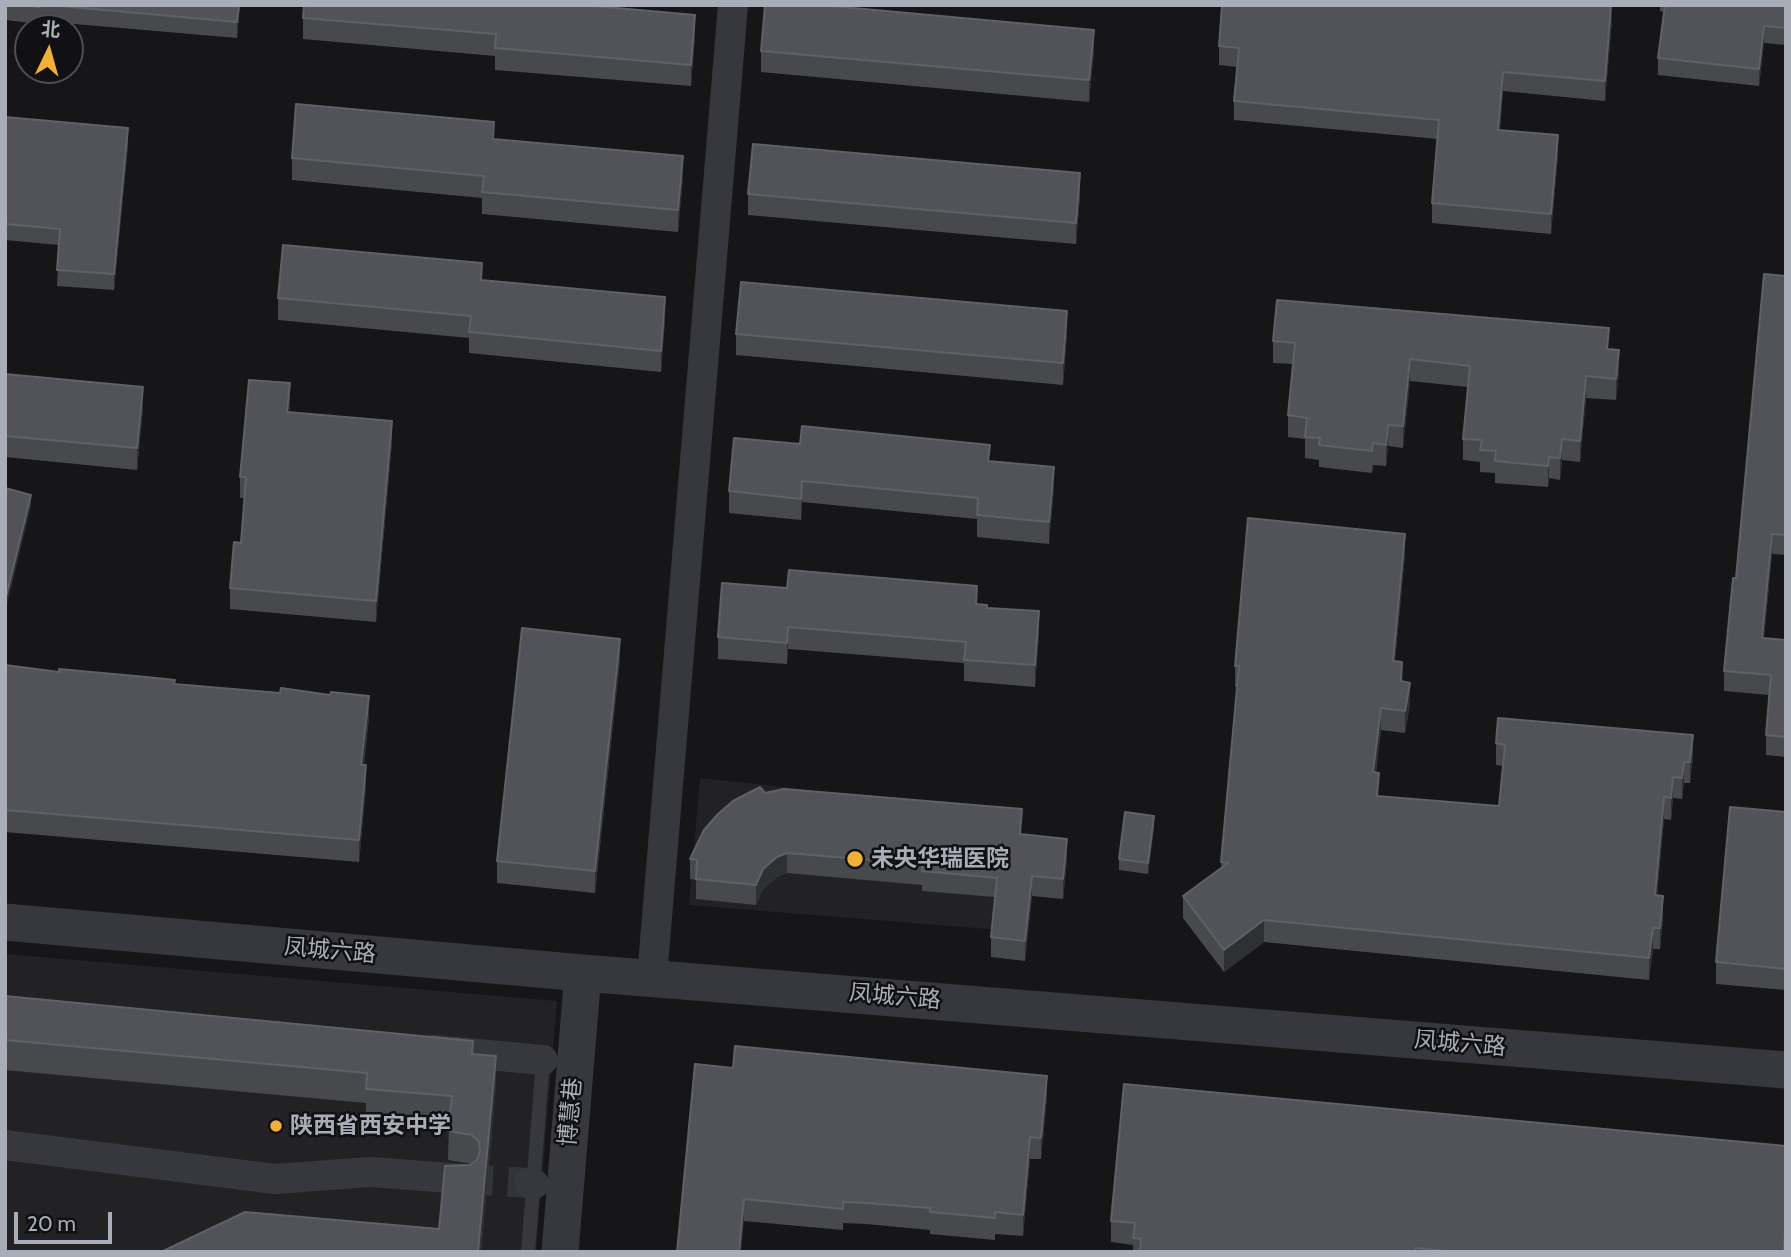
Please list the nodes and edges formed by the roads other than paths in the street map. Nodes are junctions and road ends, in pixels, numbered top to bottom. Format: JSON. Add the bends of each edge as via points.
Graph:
{"nodes":[{"id":1,"x":733,"y":5,"type":"edge"},
{"id":2,"x":5,"y":922,"type":"edge"},
{"id":3,"x":583,"y":973,"type":"junction"},
{"id":4,"x":652,"y":977,"type":"junction"},
{"id":5,"x":405,"y":1047,"type":"edge"},
{"id":6,"x":543,"y":1060,"type":"joint"},
{"id":7,"x":1786,"y":1070,"type":"edge"},
{"id":8,"x":5,"y":1145,"type":"edge"},
{"id":9,"x":463,"y":1179,"type":"tunnel mouth"},
{"id":10,"x":528,"y":1252,"type":"edge"},
{"id":11,"x":559,"y":1252,"type":"edge"}],
"edges":[{"from":1,"to":4,"type":"street"},
{"from":2,"to":3,"type":"street","name":"凤城六路"},
{"from":3,"to":4,"type":"street","name":"凤城六路"},
{"from":3,"to":11,"type":"street","name":"博慧巷"},
{"from":4,"to":7,"type":"street","name":"凤城六路"},
{"from":5,"to":6,"type":"street"},
{"from":6,"to":10,"type":"lane"},
{"from":8,"to":9,"type":"street","via":[[275,1180],[371,1172]]}]}
